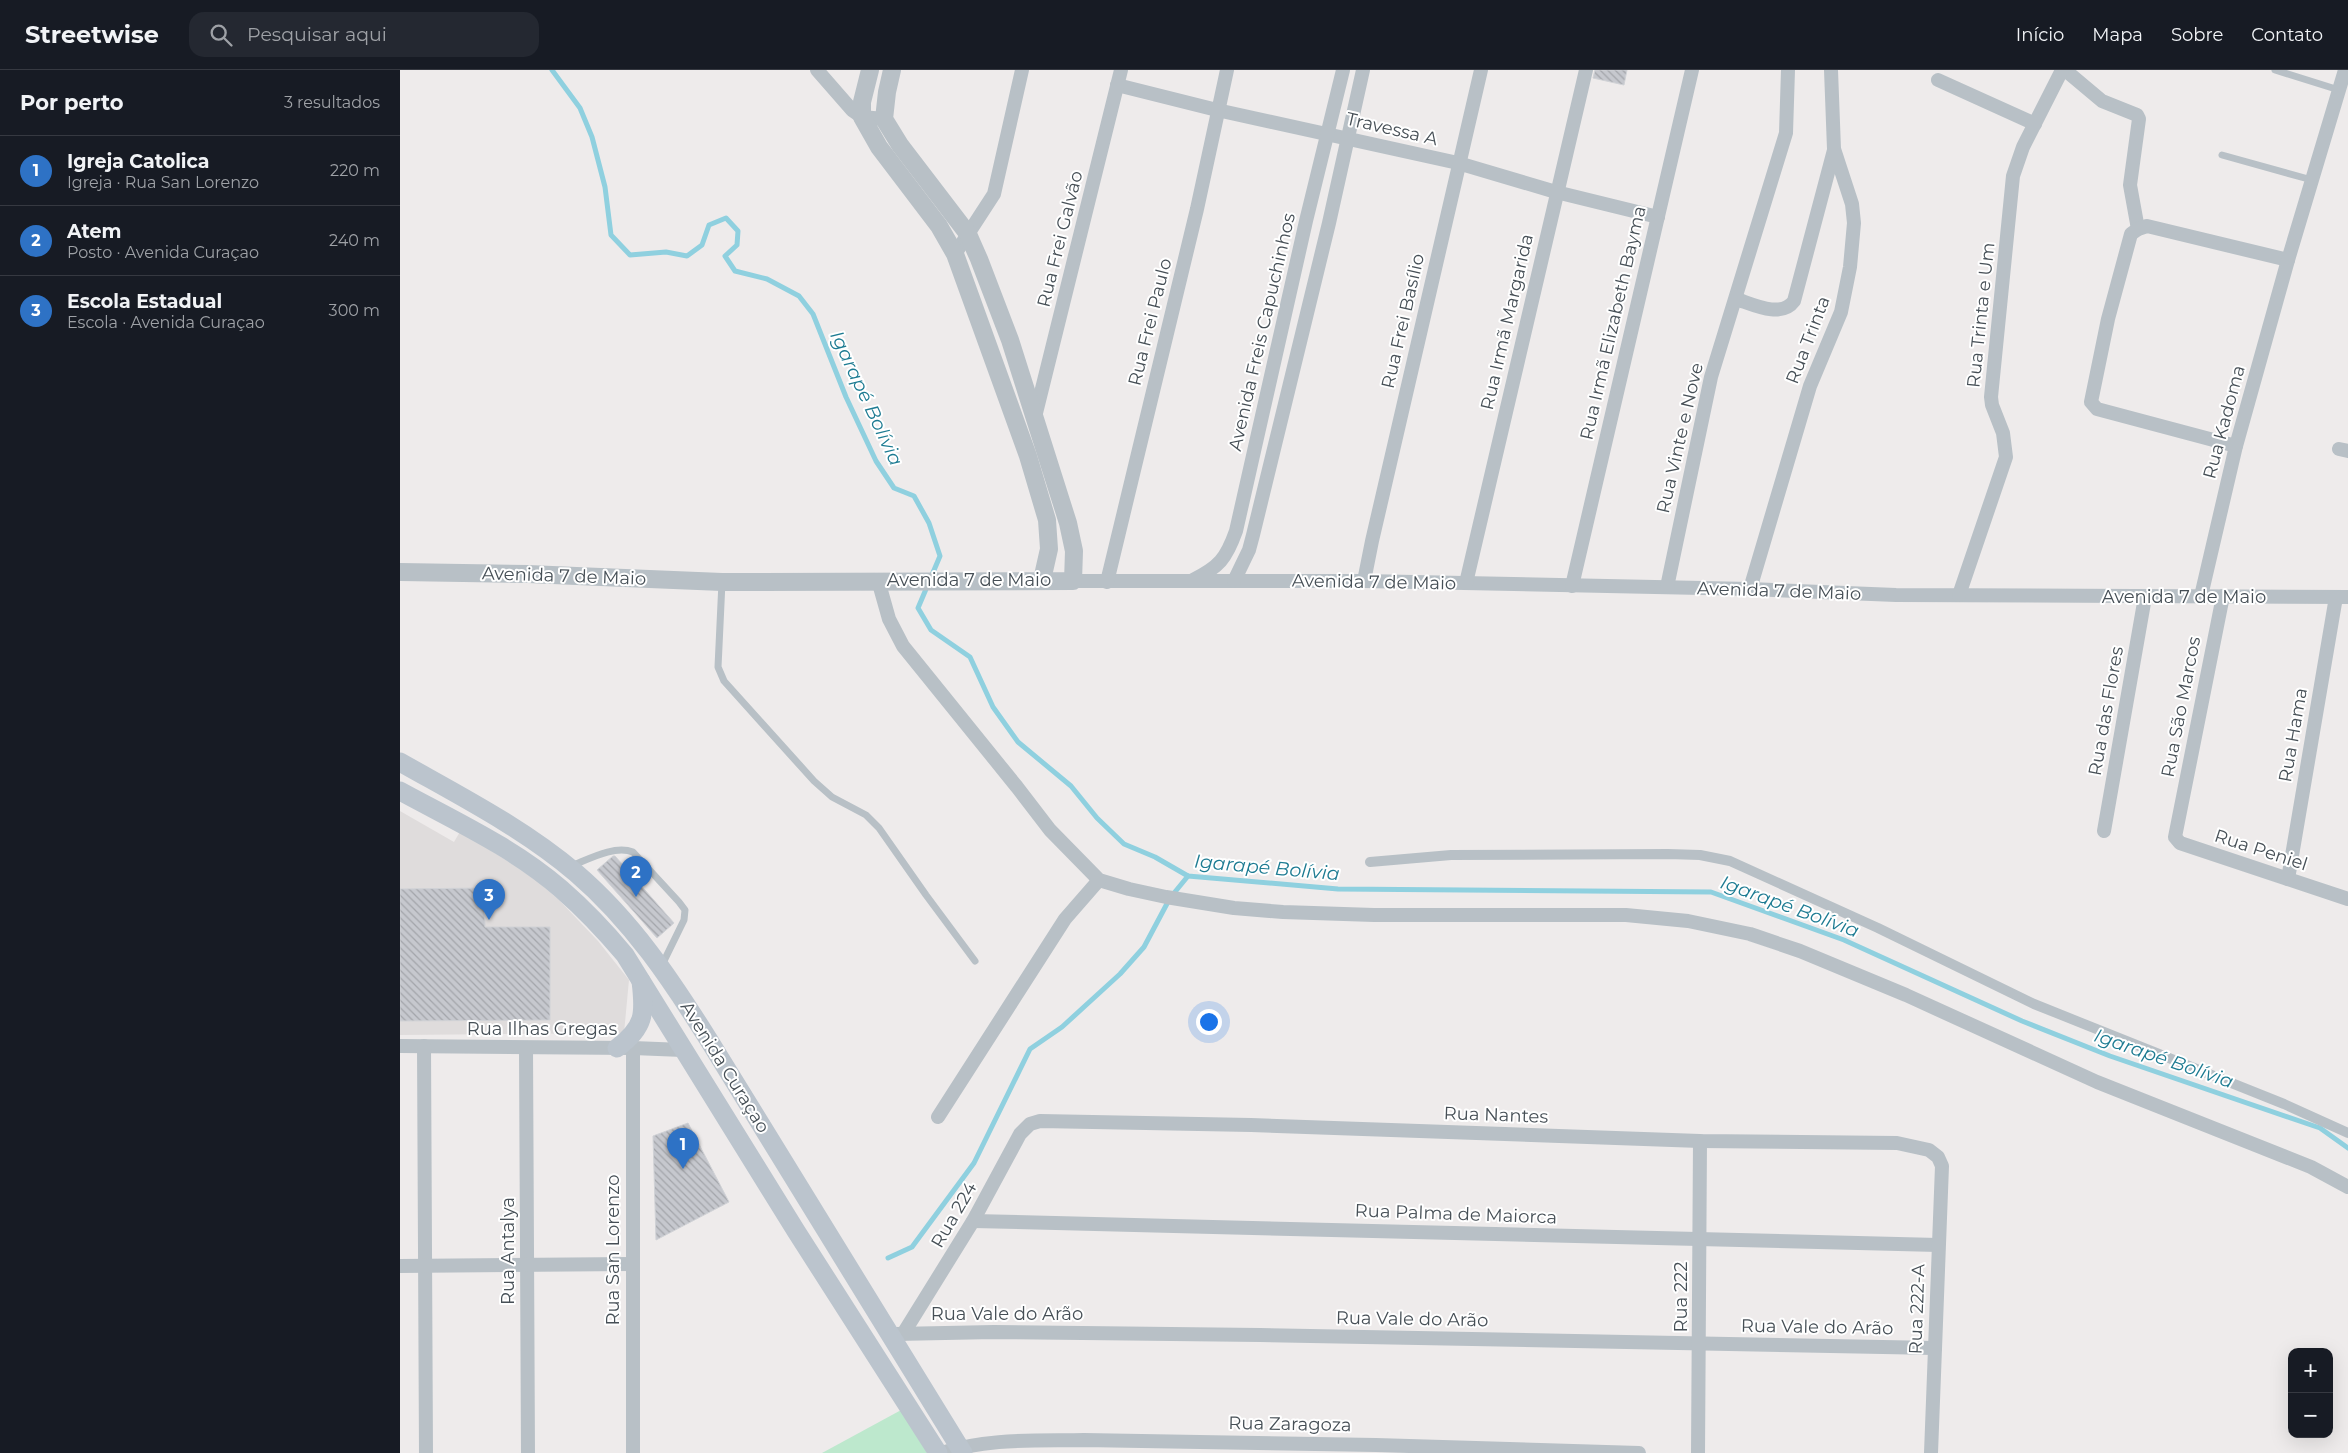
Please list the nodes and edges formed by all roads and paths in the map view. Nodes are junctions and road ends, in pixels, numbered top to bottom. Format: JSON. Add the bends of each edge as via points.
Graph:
{"nodes":[{"id":1,"x":817,"y":70,"type":"edge"},
{"id":2,"x":870,"y":70,"type":"edge"},
{"id":3,"x":892,"y":70,"type":"edge"},
{"id":4,"x":1022,"y":70,"type":"edge"},
{"id":5,"x":1120,"y":70,"type":"edge"},
{"id":6,"x":1227,"y":70,"type":"edge"},
{"id":7,"x":1343,"y":70,"type":"edge"},
{"id":8,"x":1363,"y":70,"type":"edge"},
{"id":9,"x":1481,"y":70,"type":"edge"},
{"id":10,"x":1586,"y":70,"type":"edge"},
{"id":11,"x":1692,"y":70,"type":"edge"},
{"id":12,"x":1788,"y":70,"type":"edge"},
{"id":13,"x":1831,"y":70,"type":"edge"},
{"id":14,"x":2064,"y":70,"type":"edge"},
{"id":15,"x":2275,"y":70,"type":"edge"},
{"id":16,"x":2345,"y":70,"type":"edge"},
{"id":17,"x":1938,"y":80,"type":"dead end"},
{"id":18,"x":1117,"y":85,"type":"junction"},
{"id":19,"x":2339,"y":90,"type":"junction"},
{"id":20,"x":1218,"y":110,"type":"junction"},
{"id":21,"x":862,"y":117,"type":"junction"},
{"id":22,"x":884,"y":119,"type":"junction"},
{"id":23,"x":2035,"y":124,"type":"junction"},
{"id":24,"x":1328,"y":134,"type":"junction"},
{"id":25,"x":1346,"y":139,"type":"junction"},
{"id":26,"x":1834,"y":149,"type":"junction"},
{"id":27,"x":2222,"y":155,"type":"dead end"},
{"id":28,"x":1458,"y":163,"type":"junction"},
{"id":29,"x":2312,"y":180,"type":"junction"},
{"id":30,"x":1556,"y":192,"type":"junction"},
{"id":31,"x":1658,"y":217,"type":"junction"},
{"id":32,"x":2138,"y":229,"type":"junction"},
{"id":33,"x":968,"y":234,"type":"junction"},
{"id":34,"x":955,"y":254,"type":"junction"},
{"id":35,"x":2288,"y":260,"type":"junction"},
{"id":36,"x":1736,"y":299,"type":"junction"},
{"id":37,"x":1035,"y":417,"type":"junction"},
{"id":38,"x":2236,"y":446,"type":"junction"},
{"id":39,"x":400,"y":572,"type":"edge"},
{"id":40,"x":878,"y":580,"type":"junction"},
{"id":41,"x":1042,"y":580,"type":"junction"},
{"id":42,"x":1073,"y":580,"type":"junction"},
{"id":43,"x":1364,"y":580,"type":"junction"},
{"id":44,"x":1234,"y":581,"type":"junction"},
{"id":45,"x":722,"y":582,"type":"junction"},
{"id":46,"x":1107,"y":582,"type":"junction"},
{"id":47,"x":1189,"y":582,"type":"junction"},
{"id":48,"x":1466,"y":583,"type":"junction"},
{"id":49,"x":1572,"y":586,"type":"junction"},
{"id":50,"x":1667,"y":587,"type":"junction"},
{"id":51,"x":1750,"y":589,"type":"junction"},
{"id":52,"x":1959,"y":595,"type":"junction"},
{"id":53,"x":2201,"y":596,"type":"junction"},
{"id":54,"x":2223,"y":596,"type":"junction"},
{"id":55,"x":2145,"y":597,"type":"junction"},
{"id":56,"x":2342,"y":597,"type":"edge"},
{"id":57,"x":400,"y":762,"type":"edge"},
{"id":58,"x":400,"y":791,"type":"edge"},
{"id":59,"x":2176,"y":826,"type":"joint"},
{"id":60,"x":2104,"y":831,"type":"dead end"},
{"id":61,"x":1370,"y":862,"type":"dead end"},
{"id":62,"x":568,"y":867,"type":"junction"},
{"id":63,"x":2288,"y":879,"type":"junction"},
{"id":64,"x":1098,"y":880,"type":"junction"},
{"id":65,"x":2348,"y":899,"type":"edge"},
{"id":66,"x":975,"y":961,"type":"dead end"},
{"id":67,"x":661,"y":966,"type":"junction"},
{"id":68,"x":640,"y":977,"type":"junction"},
{"id":69,"x":400,"y":1046,"type":"edge"},
{"id":70,"x":424,"y":1046,"type":"junction"},
{"id":71,"x":526,"y":1048,"type":"junction"},
{"id":72,"x":625,"y":1048,"type":"junction"},
{"id":73,"x":683,"y":1050,"type":"junction"},
{"id":74,"x":938,"y":1117,"type":"dead end"},
{"id":75,"x":1040,"y":1120,"type":"joint"},
{"id":76,"x":2348,"y":1133,"type":"edge"},
{"id":77,"x":1700,"y":1141,"type":"junction"},
{"id":78,"x":1942,"y":1166,"type":"joint"},
{"id":79,"x":2348,"y":1187,"type":"edge"},
{"id":80,"x":800,"y":1190,"type":"junction"},
{"id":81,"x":776,"y":1197,"type":"junction"},
{"id":82,"x":973,"y":1221,"type":"junction"},
{"id":83,"x":1700,"y":1239,"type":"junction"},
{"id":84,"x":1938,"y":1245,"type":"junction"},
{"id":85,"x":631,"y":1264,"type":"junction"},
{"id":86,"x":526,"y":1265,"type":"junction"},
{"id":87,"x":400,"y":1266,"type":"edge"},
{"id":88,"x":424,"y":1266,"type":"junction"},
{"id":89,"x":896,"y":1334,"type":"junction"},
{"id":90,"x":1699,"y":1342,"type":"junction"},
{"id":91,"x":1935,"y":1348,"type":"junction"},
{"id":92,"x":950,"y":1452,"type":"edge"},
{"id":93,"x":426,"y":1453,"type":"edge"},
{"id":94,"x":528,"y":1453,"type":"edge"},
{"id":95,"x":632,"y":1453,"type":"edge"},
{"id":96,"x":1639,"y":1453,"type":"edge"},
{"id":97,"x":1698,"y":1453,"type":"edge"},
{"id":98,"x":1930,"y":1453,"type":"edge"}],
"edges":[{"from":1,"to":21,"type":"street"},
{"from":2,"to":21,"type":"street","via":[[862,102]]},
{"from":3,"to":22,"type":"street"},
{"from":4,"to":33,"type":"street","via":[[994,194]]},
{"from":5,"to":18,"type":"street","name":"Rua Frei Galvão"},
{"from":6,"to":20,"type":"street","name":"Rua Frei Paulo"},
{"from":7,"to":24,"type":"street","name":"Avenida Freis Capuchinhos"},
{"from":8,"to":25,"type":"street"},
{"from":9,"to":28,"type":"street","name":"Rua Frei Basílio"},
{"from":10,"to":30,"type":"street","name":"Rua Irmã Margarida"},
{"from":11,"to":31,"type":"street","name":"Rua Irmã Elizabeth Bayma"},
{"from":12,"to":36,"type":"street","name":"Rua Vinte e Nove","via":[[1786,132]]},
{"from":13,"to":26,"type":"street","name":"Rua Trinta"},
{"from":14,"to":23,"type":"street","name":"Rua Trinta e Um"},
{"from":14,"to":32,"type":"street","via":[[2102,101],[2139,119],[2130,185]]},
{"from":15,"to":19,"type":"lane"},
{"from":16,"to":19,"type":"street","name":"Rua Kadoma"},
{"from":17,"to":23,"type":"street"},
{"from":18,"to":20,"type":"street","name":"Travessa A"},
{"from":18,"to":37,"type":"street","name":"Rua Frei Galvão"},
{"from":19,"to":29,"type":"street","name":"Rua Kadoma"},
{"from":20,"to":24,"type":"street","name":"Travessa A"},
{"from":20,"to":46,"type":"street","name":"Rua Frei Paulo"},
{"from":21,"to":22,"type":"street"},
{"from":21,"to":34,"type":"street","via":[[879,147]]},
{"from":22,"to":33,"type":"street"},
{"from":23,"to":52,"type":"street","name":"Rua Trinta e Um","via":[[2023,147],[2014,176],[1992,397],[2003,433],[2006,457]]},
{"from":24,"to":25,"type":"street","name":"Travessa A"},
{"from":24,"to":47,"type":"street","name":"Avenida Freis Capuchinhos","via":[[1236,531],[1222,562]]},
{"from":25,"to":28,"type":"street","name":"Travessa A"},
{"from":25,"to":44,"type":"street","via":[[1329,223],[1253,535]]},
{"from":26,"to":36,"type":"street","via":[[1794,301],[1784,310]]},
{"from":26,"to":51,"type":"street","name":"Rua Trinta","via":[[1852,204],[1854,224],[1845,294],[1841,312],[1802,409]]},
{"from":27,"to":29,"type":"lane"},
{"from":28,"to":30,"type":"street","name":"Travessa A"},
{"from":28,"to":43,"type":"street","name":"Rua Frei Basílio"},
{"from":29,"to":35,"type":"street","name":"Rua Kadoma"},
{"from":30,"to":31,"type":"street","name":"Travessa A"},
{"from":30,"to":48,"type":"street","name":"Rua Irmã Margarida"},
{"from":31,"to":49,"type":"street","name":"Rua Irmã Elizabeth Bayma"},
{"from":32,"to":35,"type":"street","via":[[2147,226]]},
{"from":32,"to":38,"type":"street","via":[[2131,234],[2108,319],[2091,402],[2097,409]]},
{"from":33,"to":34,"type":"street"},
{"from":33,"to":37,"type":"street","via":[[1010,340]]},
{"from":34,"to":41,"type":"street","via":[[1028,456],[1047,520],[1049,549]]},
{"from":35,"to":38,"type":"street","name":"Rua Kadoma"},
{"from":36,"to":50,"type":"street","name":"Rua Vinte e Nove","via":[[1711,377]]},
{"from":37,"to":42,"type":"street","via":[[1068,523],[1074,551]]},
{"from":38,"to":53,"type":"street","name":"Rua Kadoma"},
{"from":39,"to":45,"type":"street","name":"Avenida 7 de Maio"},
{"from":40,"to":41,"type":"street","name":"Avenida 7 de Maio"},
{"from":40,"to":45,"type":"street","name":"Avenida 7 de Maio"},
{"from":40,"to":64,"type":"street","via":[[889,619],[903,646],[1050,830]]},
{"from":41,"to":42,"type":"street","name":"Avenida 7 de Maio"},
{"from":42,"to":46,"type":"street","name":"Avenida 7 de Maio"},
{"from":43,"to":44,"type":"street","name":"Avenida 7 de Maio"},
{"from":43,"to":48,"type":"street","name":"Avenida 7 de Maio"},
{"from":44,"to":47,"type":"street","name":"Avenida 7 de Maio"},
{"from":45,"to":66,"type":"lane","via":[[718,667],[724,681],[814,781],[832,797],[866,815],[880,828]]},
{"from":46,"to":47,"type":"street","name":"Avenida 7 de Maio"},
{"from":48,"to":49,"type":"street","name":"Avenida 7 de Maio"},
{"from":49,"to":50,"type":"street","name":"Avenida 7 de Maio"},
{"from":50,"to":51,"type":"street","name":"Avenida 7 de Maio"},
{"from":51,"to":52,"type":"street","name":"Avenida 7 de Maio"},
{"from":52,"to":55,"type":"street","name":"Avenida 7 de Maio"},
{"from":53,"to":54,"type":"street","name":"Avenida 7 de Maio"},
{"from":53,"to":55,"type":"street","name":"Avenida 7 de Maio"},
{"from":54,"to":56,"type":"street","name":"Avenida 7 de Maio"},
{"from":54,"to":59,"type":"street","name":"Rua São Marcos"},
{"from":55,"to":60,"type":"street","name":"Rua das Flores"},
{"from":56,"to":63,"type":"street","name":"Rua Hama"},
{"from":57,"to":62,"type":"main road","name":"Avenida Curaçao","via":[[483,809]]},
{"from":58,"to":68,"type":"main road","name":"Avenida Curaçao","via":[[502,847],[560,888],[595,920]]},
{"from":59,"to":63,"type":"street","name":"Rua Peniel","via":[[2175,837],[2180,843]]},
{"from":61,"to":76,"type":"street","via":[[1451,855],[1668,854],[1700,855],[1730,861],[2034,1004],[2284,1104]]},
{"from":62,"to":67,"type":"main road","name":"Avenida Curaçao","via":[[610,906]]},
{"from":62,"to":67,"type":"lane","via":[[618,850],[633,852],[685,910],[684,920]]},
{"from":63,"to":65,"type":"street","name":"Rua Peniel"},
{"from":64,"to":74,"type":"street","via":[[1065,919]]},
{"from":64,"to":79,"type":"street","via":[[1166,897],[1282,912],[1626,915],[1688,921],[1750,934],[1906,995],[2097,1082],[2311,1167]]},
{"from":67,"to":80,"type":"main road","name":"Avenida Curaçao"},
{"from":68,"to":72,"type":"main road","via":[[643,996],[640,1022]]},
{"from":68,"to":73,"type":"main road","name":"Avenida Curaçao"},
{"from":69,"to":70,"type":"street","name":"Rua Ilhas Gregas"},
{"from":70,"to":71,"type":"street","name":"Rua Ilhas Gregas"},
{"from":70,"to":88,"type":"street"},
{"from":71,"to":72,"type":"street","name":"Rua Ilhas Gregas"},
{"from":71,"to":86,"type":"street","name":"Rua Antalya"},
{"from":72,"to":73,"type":"street","name":"Rua Ilhas Gregas"},
{"from":72,"to":85,"type":"street","name":"Rua San Lorenzo"},
{"from":73,"to":81,"type":"main road","name":"Avenida Curaçao"},
{"from":75,"to":77,"type":"street","name":"Rua Nantes"},
{"from":75,"to":82,"type":"street","name":"Rua 224","via":[[1020,1134]]},
{"from":77,"to":78,"type":"street","name":"Rua Nantes","via":[[1897,1143],[1929,1150],[1938,1156]]},
{"from":77,"to":83,"type":"street","name":"Rua 222"},
{"from":78,"to":84,"type":"street","name":"Rua 222-A"},
{"from":80,"to":81,"type":"main road"},
{"from":80,"to":89,"type":"main road","name":"Avenida Curaçao"},
{"from":81,"to":92,"type":"main road","name":"Avenida Curaçao"},
{"from":82,"to":83,"type":"street","name":"Rua Palma de Maiorca"},
{"from":82,"to":89,"type":"street","name":"Rua 224"},
{"from":83,"to":84,"type":"street","name":"Rua Palma de Maiorca"},
{"from":83,"to":90,"type":"street","name":"Rua 222"},
{"from":84,"to":91,"type":"street","name":"Rua 222-A"},
{"from":85,"to":86,"type":"street"},
{"from":85,"to":95,"type":"street","name":"Rua San Lorenzo"},
{"from":86,"to":88,"type":"street"},
{"from":86,"to":94,"type":"street","name":"Rua Antalya"},
{"from":87,"to":88,"type":"street"},
{"from":88,"to":93,"type":"street"},
{"from":89,"to":90,"type":"street","name":"Rua Vale do Arão","via":[[994,1332]]},
{"from":89,"to":92,"type":"main road","name":"Avenida Curaçao"},
{"from":90,"to":91,"type":"street","name":"Rua Vale do Arão"},
{"from":90,"to":97,"type":"street","name":"Rua 222"},
{"from":91,"to":98,"type":"street","name":"Rua 222-A"},
{"from":92,"to":96,"type":"street","name":"Rua Zaragoza","via":[[1040,1440],[1092,1440]]}]}
